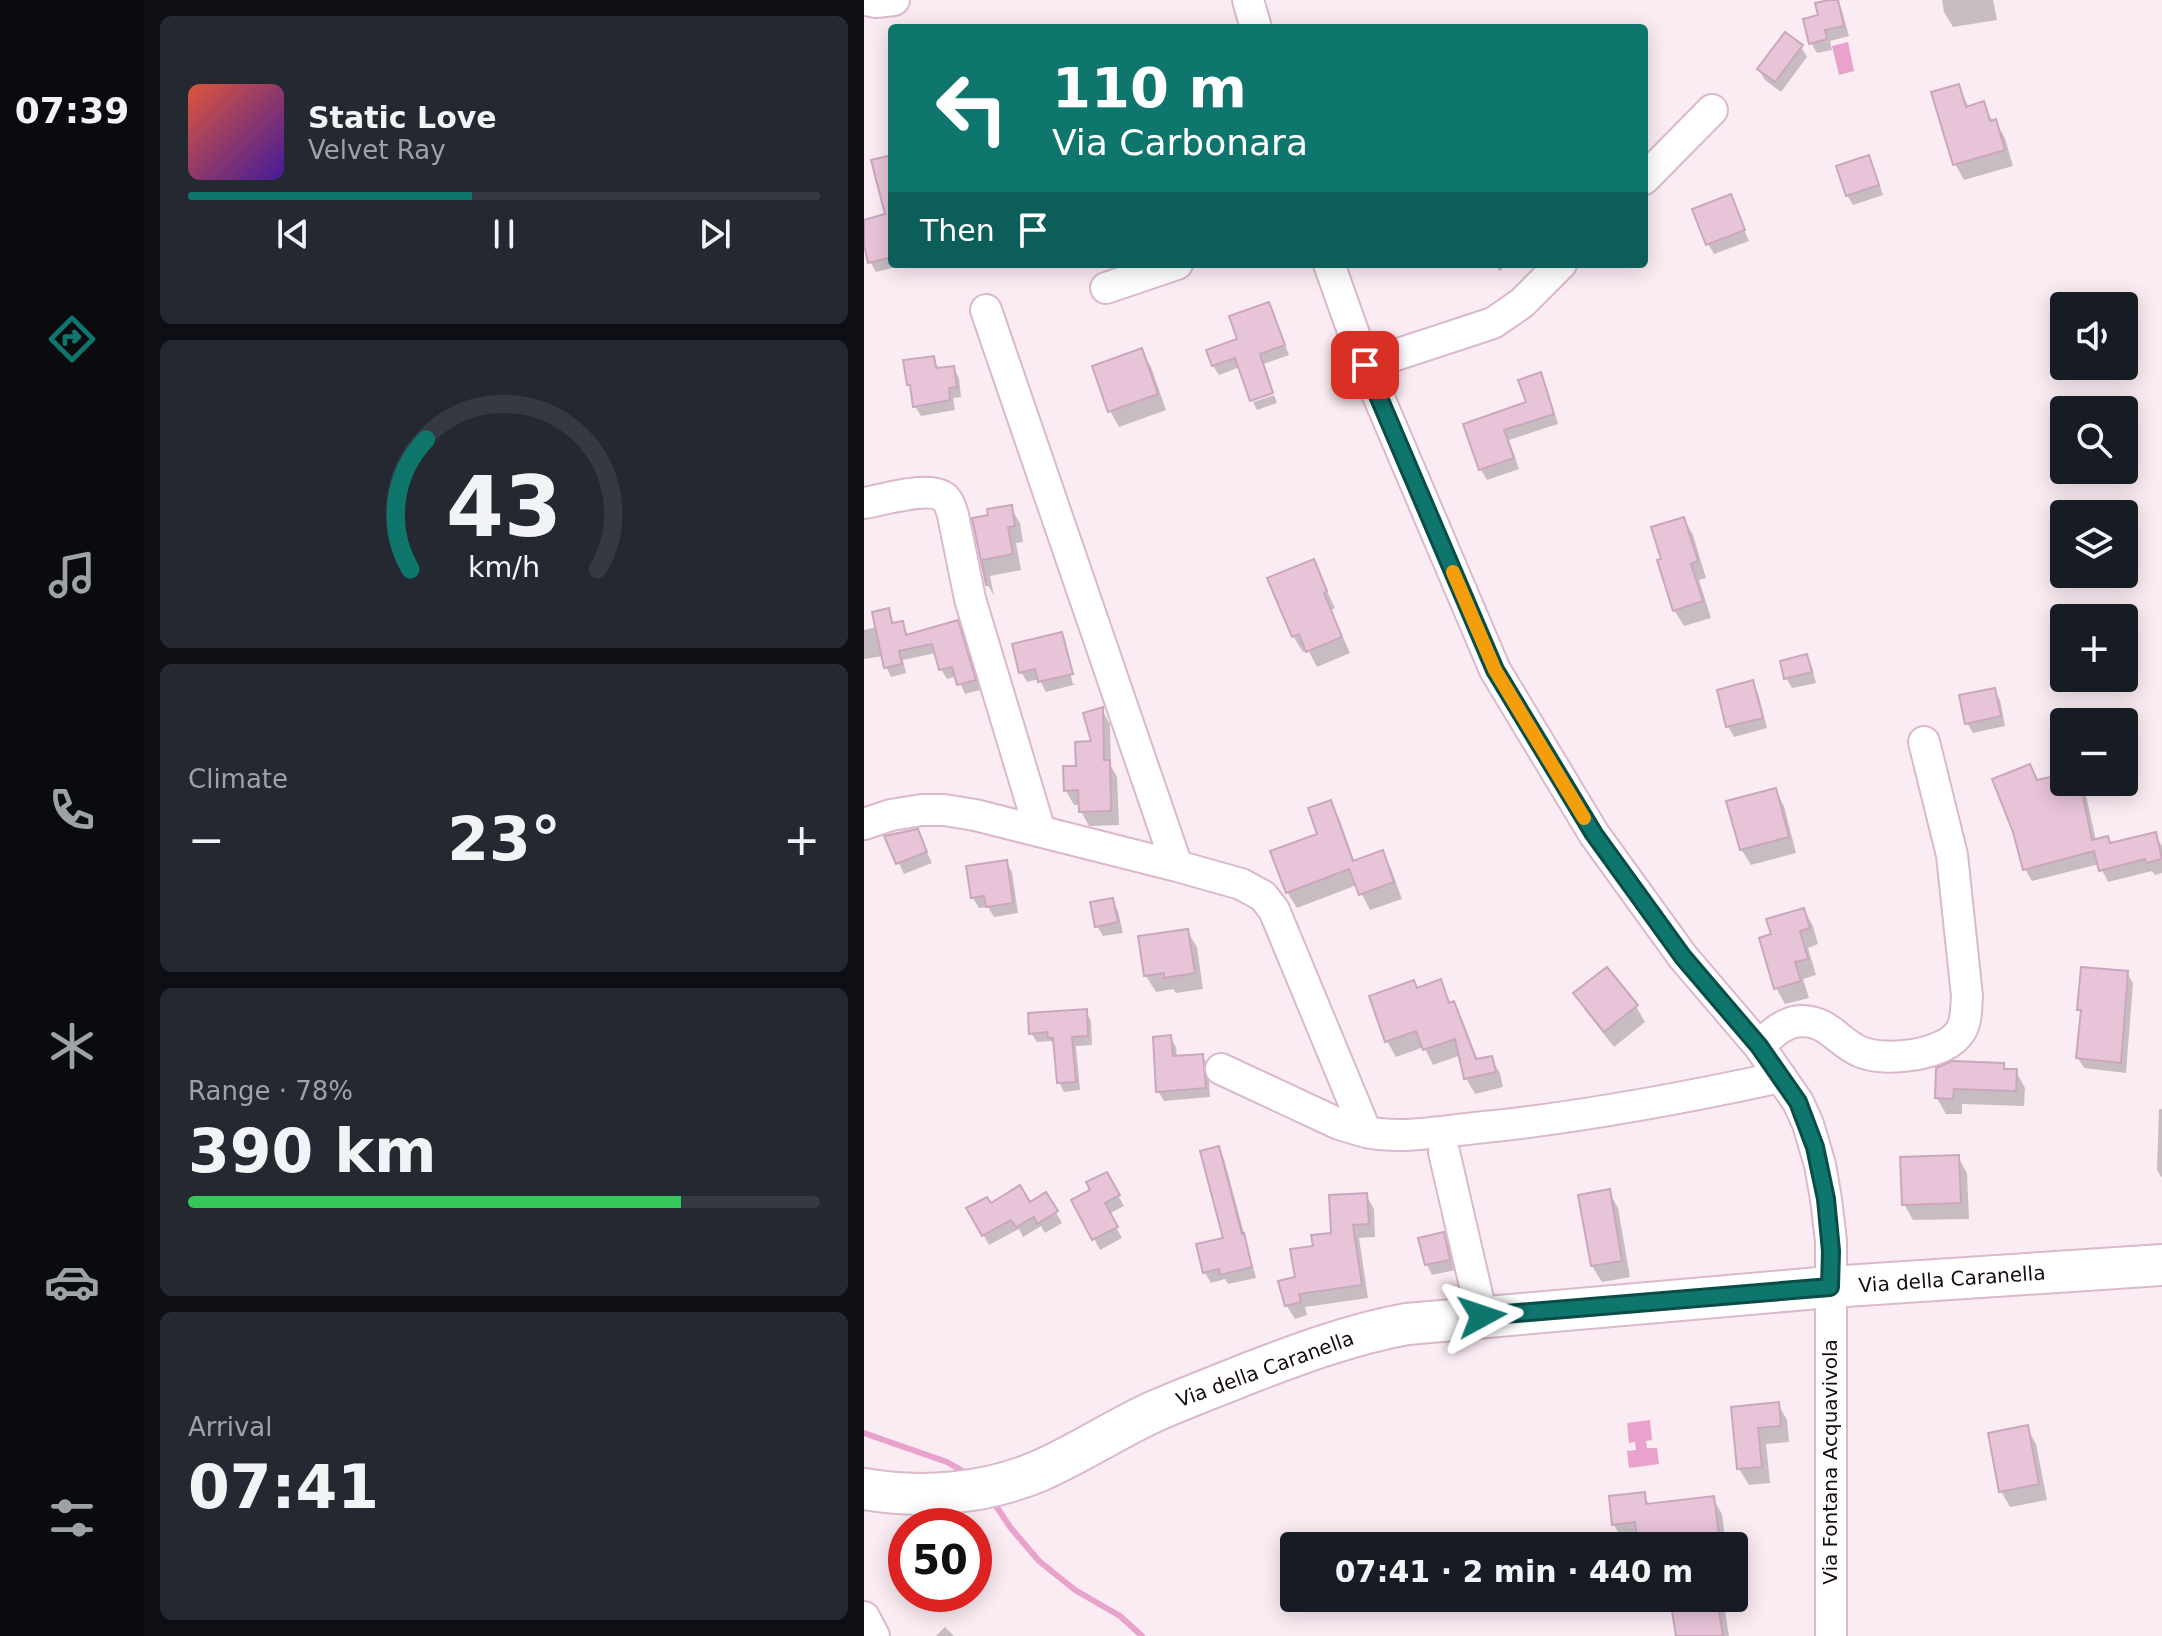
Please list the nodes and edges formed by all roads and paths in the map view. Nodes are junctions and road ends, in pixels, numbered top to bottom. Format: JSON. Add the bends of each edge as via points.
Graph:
{"nodes":[{"id":1,"x":865,"y":0,"type":"edge"},
{"id":2,"x":894,"y":0,"type":"edge"},
{"id":3,"x":1248,"y":0,"type":"edge"},
{"id":4,"x":1255,"y":24,"type":"edge"},
{"id":5,"x":1712,"y":110,"type":"dead end"},
{"id":6,"x":1648,"y":175,"type":"edge"},
{"id":7,"x":1165,"y":268,"type":"edge"},
{"id":8,"x":1330,"y":268,"type":"edge"},
{"id":9,"x":1557,"y":268,"type":"edge"},
{"id":10,"x":1106,"y":288,"type":"dead end"},
{"id":11,"x":986,"y":310,"type":"dead end"},
{"id":12,"x":1365,"y":365,"type":"junction"},
{"id":13,"x":864,"y":503,"type":"edge"},
{"id":14,"x":1924,"y":742,"type":"dead end"},
{"id":15,"x":864,"y":824,"type":"edge"},
{"id":16,"x":1040,"y":831,"type":"junction"},
{"id":17,"x":1177,"y":866,"type":"junction"},
{"id":18,"x":1759,"y":1046,"type":"junction"},
{"id":19,"x":1221,"y":1069,"type":"dead end"},
{"id":20,"x":1781,"y":1077,"type":"junction"},
{"id":21,"x":1366,"y":1132,"type":"junction"},
{"id":22,"x":1444,"y":1152,"type":"dead end"},
{"id":23,"x":2162,"y":1265,"type":"edge"},
{"id":24,"x":1830,"y":1287,"type":"junction"},
{"id":25,"x":1482,"y":1316,"type":"junction"},
{"id":26,"x":864,"y":1489,"type":"edge"},
{"id":27,"x":864,"y":1617,"type":"edge"},
{"id":28,"x":874,"y":1636,"type":"edge"},
{"id":29,"x":1831,"y":1636,"type":"edge"}],
"edges":[{"from":1,"to":2,"type":"street"},
{"from":3,"to":4,"type":"street"},
{"from":5,"to":6,"type":"street"},
{"from":7,"to":10,"type":"street"},
{"from":8,"to":12,"type":"street","name":"Via Fontana Acquavivola"},
{"from":9,"to":12,"type":"street","via":[[1493,323]]},
{"from":11,"to":17,"type":"street"},
{"from":12,"to":18,"type":"street","name":"Via Fontana Acquavivola","via":[[1495,670],[1594,834],[1683,957]]},
{"from":13,"to":16,"type":"street","via":[[927,492],[948,502],[974,613]]},
{"from":14,"to":18,"type":"street","via":[[1954,870],[1967,996],[1960,1033],[1930,1050],[1885,1058],[1852,1048],[1825,1027],[1799,1021]]},
{"from":15,"to":16,"type":"street","via":[[903,812],[944,810]]},
{"from":16,"to":17,"type":"street"},
{"from":17,"to":21,"type":"street","via":[[1247,886],[1269,903]]},
{"from":18,"to":20,"type":"street","name":"Via Fontana Acquavivola"},
{"from":19,"to":21,"type":"street"},
{"from":20,"to":21,"type":"street","via":[[1570,1118],[1403,1135]]},
{"from":20,"to":24,"type":"street","name":"Via Fontana Acquavivola","via":[[1803,1112],[1820,1165],[1830,1230]]},
{"from":22,"to":25,"type":"street"},
{"from":23,"to":24,"type":"main road","name":"Via della Caranella"},
{"from":24,"to":25,"type":"main road","name":"Via della Caranella"},
{"from":24,"to":29,"type":"street","name":"Via Fontana Acquavivola"},
{"from":25,"to":26,"type":"main road","name":"Via della Caranella","via":[[1407,1324],[1329,1343],[1155,1411],[1038,1471],[990,1486],[941,1492]]},
{"from":27,"to":28,"type":"street"}]}
